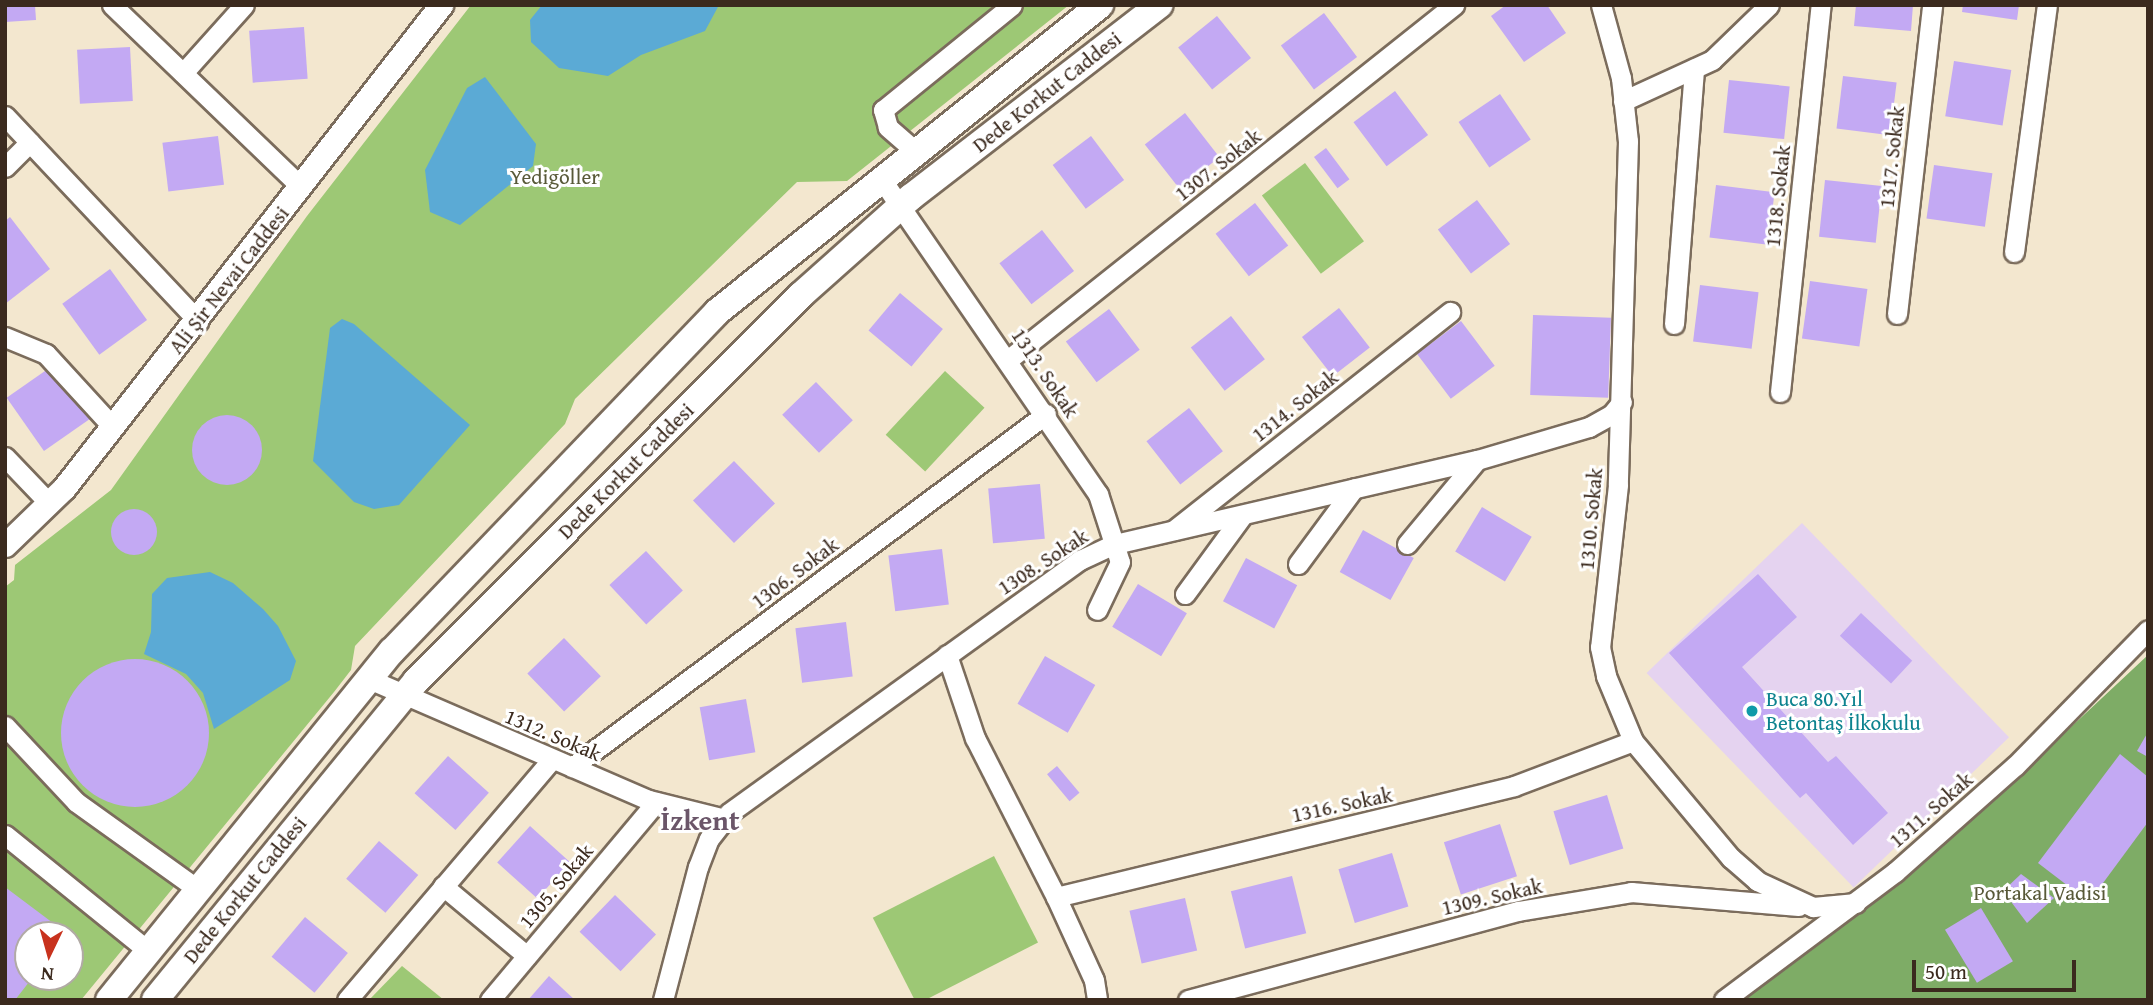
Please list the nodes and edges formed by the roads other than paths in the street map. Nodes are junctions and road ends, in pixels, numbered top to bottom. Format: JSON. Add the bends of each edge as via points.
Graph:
{"nodes":[{"id":1,"x":112,"y":5,"type":"edge"},
{"id":2,"x":244,"y":5,"type":"edge"},
{"id":3,"x":441,"y":5,"type":"edge"},
{"id":4,"x":1012,"y":5,"type":"edge"},
{"id":5,"x":1100,"y":5,"type":"edge"},
{"id":6,"x":1159,"y":5,"type":"edge"},
{"id":7,"x":1454,"y":5,"type":"edge"},
{"id":8,"x":1769,"y":5,"type":"edge"},
{"id":9,"x":1821,"y":5,"type":"edge"},
{"id":10,"x":1932,"y":5,"type":"edge"},
{"id":11,"x":2047,"y":5,"type":"edge"},
{"id":12,"x":1602,"y":6,"type":"edge"},
{"id":13,"x":1694,"y":69,"type":"junction"},
{"id":14,"x":183,"y":73,"type":"junction"},
{"id":15,"x":1623,"y":101,"type":"junction"},
{"id":16,"x":6,"y":118,"type":"edge"},
{"id":17,"x":30,"y":142,"type":"junction"},
{"id":18,"x":914,"y":150,"type":"junction"},
{"id":19,"x":5,"y":167,"type":"edge"},
{"id":20,"x":880,"y":177,"type":"junction"},
{"id":21,"x":301,"y":187,"type":"junction"},
{"id":22,"x":902,"y":205,"type":"junction"},
{"id":23,"x":2014,"y":253,"type":"dead end"},
{"id":24,"x":1450,"y":312,"type":"dead end"},
{"id":25,"x":1897,"y":314,"type":"dead end"},
{"id":26,"x":198,"y":321,"type":"junction"},
{"id":27,"x":1674,"y":324,"type":"dead end"},
{"id":28,"x":5,"y":337,"type":"edge"},
{"id":29,"x":1009,"y":359,"type":"junction"},
{"id":30,"x":1780,"y":392,"type":"dead end"},
{"id":31,"x":1622,"y":402,"type":"junction"},
{"id":32,"x":1046,"y":414,"type":"junction"},
{"id":33,"x":113,"y":427,"type":"junction"},
{"id":34,"x":5,"y":457,"type":"edge"},
{"id":35,"x":1477,"y":460,"type":"junction"},
{"id":36,"x":1354,"y":488,"type":"junction"},
{"id":37,"x":49,"y":503,"type":"junction"},
{"id":38,"x":1242,"y":516,"type":"junction"},
{"id":39,"x":1168,"y":535,"type":"junction"},
{"id":40,"x":1115,"y":544,"type":"junction"},
{"id":41,"x":1407,"y":544,"type":"dead end"},
{"id":42,"x":5,"y":545,"type":"edge"},
{"id":43,"x":1298,"y":564,"type":"dead end"},
{"id":44,"x":1185,"y":594,"type":"dead end"},
{"id":45,"x":1097,"y":610,"type":"dead end"},
{"id":46,"x":2148,"y":630,"type":"edge"},
{"id":47,"x":947,"y":655,"type":"junction"},
{"id":48,"x":369,"y":679,"type":"junction"},
{"id":49,"x":403,"y":697,"type":"junction"},
{"id":50,"x":5,"y":726,"type":"edge"},
{"id":51,"x":1633,"y":741,"type":"junction"},
{"id":52,"x":552,"y":759,"type":"junction"},
{"id":53,"x":572,"y":767,"type":"junction"},
{"id":54,"x":656,"y":802,"type":"junction"},
{"id":55,"x":725,"y":819,"type":"junction"},
{"id":56,"x":5,"y":835,"type":"edge"},
{"id":57,"x":443,"y":887,"type":"junction"},
{"id":58,"x":196,"y":888,"type":"junction"},
{"id":59,"x":1056,"y":897,"type":"junction"},
{"id":60,"x":1856,"y":903,"type":"junction"},
{"id":61,"x":1813,"y":907,"type":"junction"},
{"id":62,"x":147,"y":950,"type":"junction"},
{"id":63,"x":527,"y":956,"type":"junction"},
{"id":64,"x":108,"y":1000,"type":"edge"},
{"id":65,"x":155,"y":1000,"type":"edge"},
{"id":66,"x":347,"y":1000,"type":"edge"},
{"id":67,"x":490,"y":1000,"type":"edge"},
{"id":68,"x":663,"y":1000,"type":"edge"},
{"id":69,"x":1097,"y":1000,"type":"edge"},
{"id":70,"x":1188,"y":1000,"type":"edge"},
{"id":71,"x":1724,"y":1000,"type":"edge"}],
"edges":[{"from":1,"to":14,"type":"street"},
{"from":2,"to":14,"type":"street"},
{"from":3,"to":21,"type":"street","name":"Ali Şir Nevai Caddesi"},
{"from":4,"to":18,"type":"street","via":[[883,110],[888,127]]},
{"from":5,"to":18,"type":"main road","name":"Dede Korkut Caddesi"},
{"from":6,"to":22,"type":"main road","name":"Dede Korkut Caddesi"},
{"from":7,"to":29,"type":"street","name":"1307. Sokak"},
{"from":8,"to":13,"type":"street","via":[[1712,61]]},
{"from":9,"to":30,"type":"street","name":"1318. Sokak"},
{"from":10,"to":25,"type":"street","name":"1317. Sokak"},
{"from":11,"to":23,"type":"street"},
{"from":12,"to":15,"type":"street","name":"1310. Sokak","via":[[1611,29]]},
{"from":13,"to":15,"type":"street"},
{"from":13,"to":27,"type":"street"},
{"from":14,"to":21,"type":"street"},
{"from":15,"to":31,"type":"street","name":"1310. Sokak","via":[[1628,141]]},
{"from":16,"to":17,"type":"street"},
{"from":17,"to":19,"type":"street"},
{"from":17,"to":26,"type":"street"},
{"from":18,"to":20,"type":"main road","name":"Dede Korkut Caddesi"},
{"from":20,"to":22,"type":"street","name":"1313. Sokak"},
{"from":20,"to":48,"type":"main road","name":"Dede Korkut Caddesi","via":[[717,312]]},
{"from":21,"to":26,"type":"street","name":"Ali Şir Nevai Caddesi"},
{"from":22,"to":29,"type":"street","name":"1313. Sokak"},
{"from":22,"to":49,"type":"main road","name":"Dede Korkut Caddesi","via":[[801,295]]},
{"from":24,"to":39,"type":"street","name":"1314. Sokak"},
{"from":26,"to":33,"type":"street","name":"Ali Şir Nevai Caddesi"},
{"from":28,"to":33,"type":"street","via":[[46,354]]},
{"from":29,"to":32,"type":"street","name":"1313. Sokak"},
{"from":31,"to":35,"type":"street","name":"1308. Sokak","via":[[1611,415],[1589,426]]},
{"from":31,"to":51,"type":"street","name":"1310. Sokak","via":[[1600,647],[1606,676]]},
{"from":32,"to":40,"type":"street","name":"1313. Sokak","via":[[1098,494]]},
{"from":32,"to":53,"type":"street","name":"1306. Sokak"},
{"from":33,"to":37,"type":"street","name":"Ali Şir Nevai Caddesi"},
{"from":34,"to":37,"type":"street"},
{"from":35,"to":36,"type":"street","name":"1308. Sokak"},
{"from":35,"to":41,"type":"street"},
{"from":36,"to":38,"type":"street","name":"1308. Sokak"},
{"from":36,"to":43,"type":"street"},
{"from":37,"to":42,"type":"street","name":"Ali Şir Nevai Caddesi"},
{"from":38,"to":39,"type":"street","name":"1308. Sokak"},
{"from":38,"to":44,"type":"street"},
{"from":39,"to":40,"type":"street","name":"1308. Sokak"},
{"from":40,"to":45,"type":"street","name":"1313. Sokak","via":[[1120,562]]},
{"from":40,"to":47,"type":"street","name":"1308. Sokak","via":[[1080,560]]},
{"from":46,"to":60,"type":"street","name":"1311. Sokak","via":[[2015,766]]},
{"from":47,"to":55,"type":"street","name":"1308. Sokak","via":[[762,786]]},
{"from":47,"to":59,"type":"street","via":[[975,738]]},
{"from":48,"to":49,"type":"street","name":"1312. Sokak"},
{"from":48,"to":58,"type":"main road","name":"Dede Korkut Caddesi"},
{"from":49,"to":52,"type":"street","name":"1312. Sokak"},
{"from":49,"to":65,"type":"main road","name":"Dede Korkut Caddesi"},
{"from":50,"to":58,"type":"street","via":[[76,802]]},
{"from":51,"to":59,"type":"street","name":"1316. Sokak","via":[[1514,786]]},
{"from":51,"to":61,"type":"street","name":"1310. Sokak","via":[[1731,858],[1757,881]]},
{"from":52,"to":53,"type":"street","name":"1312. Sokak"},
{"from":52,"to":57,"type":"street"},
{"from":53,"to":54,"type":"street","name":"1312. Sokak"},
{"from":54,"to":55,"type":"street","name":"1312. Sokak"},
{"from":54,"to":63,"type":"street","name":"1305. Sokak"},
{"from":55,"to":68,"type":"street","name":"1308. Sokak","via":[[709,839],[698,867]]},
{"from":56,"to":62,"type":"street"},
{"from":57,"to":63,"type":"street"},
{"from":57,"to":66,"type":"street"},
{"from":58,"to":62,"type":"main road","name":"Dede Korkut Caddesi"},
{"from":59,"to":69,"type":"street","via":[[1094,980]]},
{"from":60,"to":61,"type":"street"},
{"from":60,"to":71,"type":"street","name":"1311. Sokak"},
{"from":61,"to":70,"type":"street","name":"1309. Sokak","via":[[1631,892],[1518,911]]},
{"from":62,"to":64,"type":"main road","name":"Dede Korkut Caddesi"},
{"from":63,"to":67,"type":"street","name":"1305. Sokak"}]}
